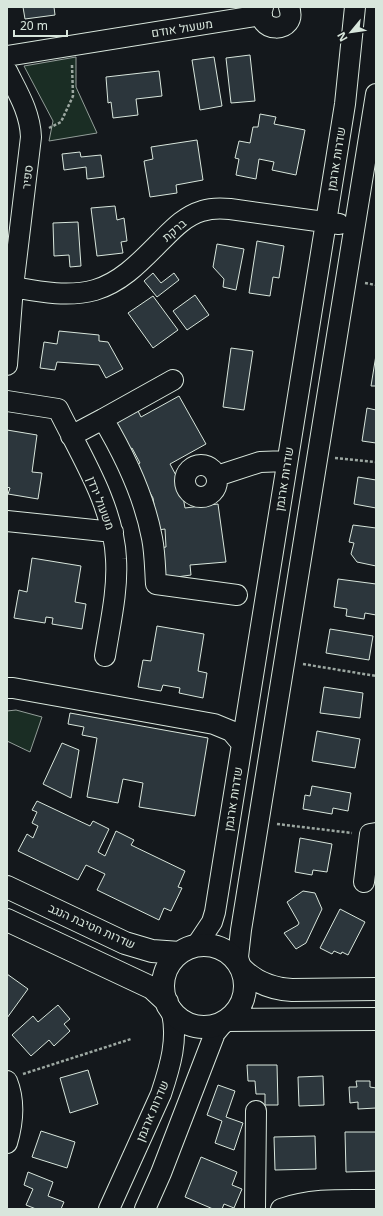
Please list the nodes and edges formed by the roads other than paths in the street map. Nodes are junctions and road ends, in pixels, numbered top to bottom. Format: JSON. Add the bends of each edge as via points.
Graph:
{"nodes":[{"id":1,"x":289,"y":7,"type":"edge"},
{"id":2,"x":355,"y":7,"type":"edge"},
{"id":3,"x":262,"y":11,"type":"edge"},
{"id":4,"x":8,"y":69,"type":"edge"},
{"id":5,"x":376,"y":94,"type":"edge"},
{"id":6,"x":326,"y":222,"type":"junction"},
{"id":7,"x":355,"y":226,"type":"junction"},
{"id":8,"x":10,"y":287,"type":"edge"},
{"id":9,"x":7,"y":365,"type":"edge"},
{"id":10,"x":173,"y":380,"type":"dead end"},
{"id":11,"x":7,"y":401,"type":"edge"},
{"id":12,"x":103,"y":418,"type":"junction"},
{"id":13,"x":71,"y":436,"type":"junction"},
{"id":14,"x":287,"y":461,"type":"junction"},
{"id":15,"x":217,"y":476,"type":"dead end"},
{"id":16,"x":7,"y":521,"type":"edge"},
{"id":17,"x":113,"y":532,"type":"junction"},
{"id":18,"x":237,"y":595,"type":"dead end"},
{"id":19,"x":105,"y":656,"type":"dead end"},
{"id":20,"x":7,"y":688,"type":"edge"},
{"id":21,"x":242,"y":744,"type":"junction"},
{"id":22,"x":373,"y":833,"type":"edge"},
{"id":23,"x":364,"y":882,"type":"dead end"},
{"id":24,"x":7,"y":887,"type":"edge"},
{"id":25,"x":7,"y":920,"type":"edge"},
{"id":26,"x":188,"y":949,"type":"junction"},
{"id":27,"x":241,"y":968,"type":"junction"},
{"id":28,"x":376,"y":989,"type":"edge"},
{"id":29,"x":169,"y":1006,"type":"junction"},
{"id":30,"x":376,"y":1019,"type":"edge"},
{"id":31,"x":226,"y":1021,"type":"junction"},
{"id":32,"x":14,"y":1078,"type":"edge"},
{"id":33,"x":256,"y":1111,"type":"dead end"},
{"id":34,"x":7,"y":1143,"type":"edge"},
{"id":35,"x":376,"y":1200,"type":"edge"},
{"id":36,"x":342,"y":1204,"type":"edge"},
{"id":37,"x":109,"y":1209,"type":"edge"},
{"id":38,"x":145,"y":1209,"type":"edge"},
{"id":39,"x":255,"y":1209,"type":"edge"},
{"id":40,"x":281,"y":1209,"type":"edge"}],
"edges":[{"from":1,"to":3,"type":"street","via":[[290,18],[281,28],[270,27],[264,21]]},
{"from":2,"to":6,"type":"street","name":"שדרות ארגמן","via":[[345,104]]},
{"from":3,"to":4,"type":"street","name":"משעול אודם","via":[[71,46]]},
{"from":4,"to":8,"type":"street","name":"ספיר","via":[[28,114],[31,138]]},
{"from":5,"to":7,"type":"street"},
{"from":6,"to":7,"type":"street","name":"ברקת"},
{"from":6,"to":8,"type":"street","name":"ברקת","via":[[220,208],[203,211],[187,218],[176,227],[131,270],[96,289],[70,294]]},
{"from":6,"to":14,"type":"street","name":"שדרות ארגמן"},
{"from":7,"to":27,"type":"street","via":[[241,930],[238,957]]},
{"from":8,"to":9,"type":"street"},
{"from":10,"to":12,"type":"street"},
{"from":11,"to":13,"type":"street","name":"משעול ירדן","via":[[58,409]]},
{"from":12,"to":13,"type":"street"},
{"from":12,"to":18,"type":"street","via":[[142,497],[153,539],[156,584]]},
{"from":13,"to":17,"type":"street","name":"משעול ירדן","via":[[98,489]]},
{"from":14,"to":15,"type":"street","via":[[260,462]]},
{"from":14,"to":21,"type":"street","name":"שדרות ארגמן"},
{"from":16,"to":17,"type":"street"},
{"from":17,"to":19,"type":"street","name":"משעול ירדן","via":[[116,571]]},
{"from":20,"to":21,"type":"street","via":[[214,724],[231,731]]},
{"from":21,"to":26,"type":"street","name":"שדרות ארגמן","via":[[212,922]]},
{"from":22,"to":23,"type":"street"},
{"from":24,"to":26,"type":"main road","name":"שדרות חטיבת הנגב","via":[[125,942],[152,950]]},
{"from":25,"to":29,"type":"main road","via":[[152,988]]},
{"from":26,"to":27,"type":"main road","via":[[208,945],[223,950],[230,954]]},
{"from":26,"to":29,"type":"main road","via":[[172,960],[165,975],[163,990]]},
{"from":27,"to":28,"type":"main road","via":[[259,982],[278,989]]},
{"from":27,"to":31,"type":"main road","via":[[245,982],[244,998],[237,1011]]},
{"from":29,"to":31,"type":"main road","via":[[179,1018],[193,1026],[209,1027]]},
{"from":29,"to":37,"type":"street","name":"שדרות ארגמן","via":[[174,1033],[166,1080]]},
{"from":30,"to":31,"type":"main road"},
{"from":31,"to":38,"type":"street","via":[[215,1033]]},
{"from":32,"to":34,"type":"street"},
{"from":33,"to":39,"type":"street"},
{"from":35,"to":36,"type":"street"},
{"from":36,"to":40,"type":"street","via":[[313,1201]]}]}
